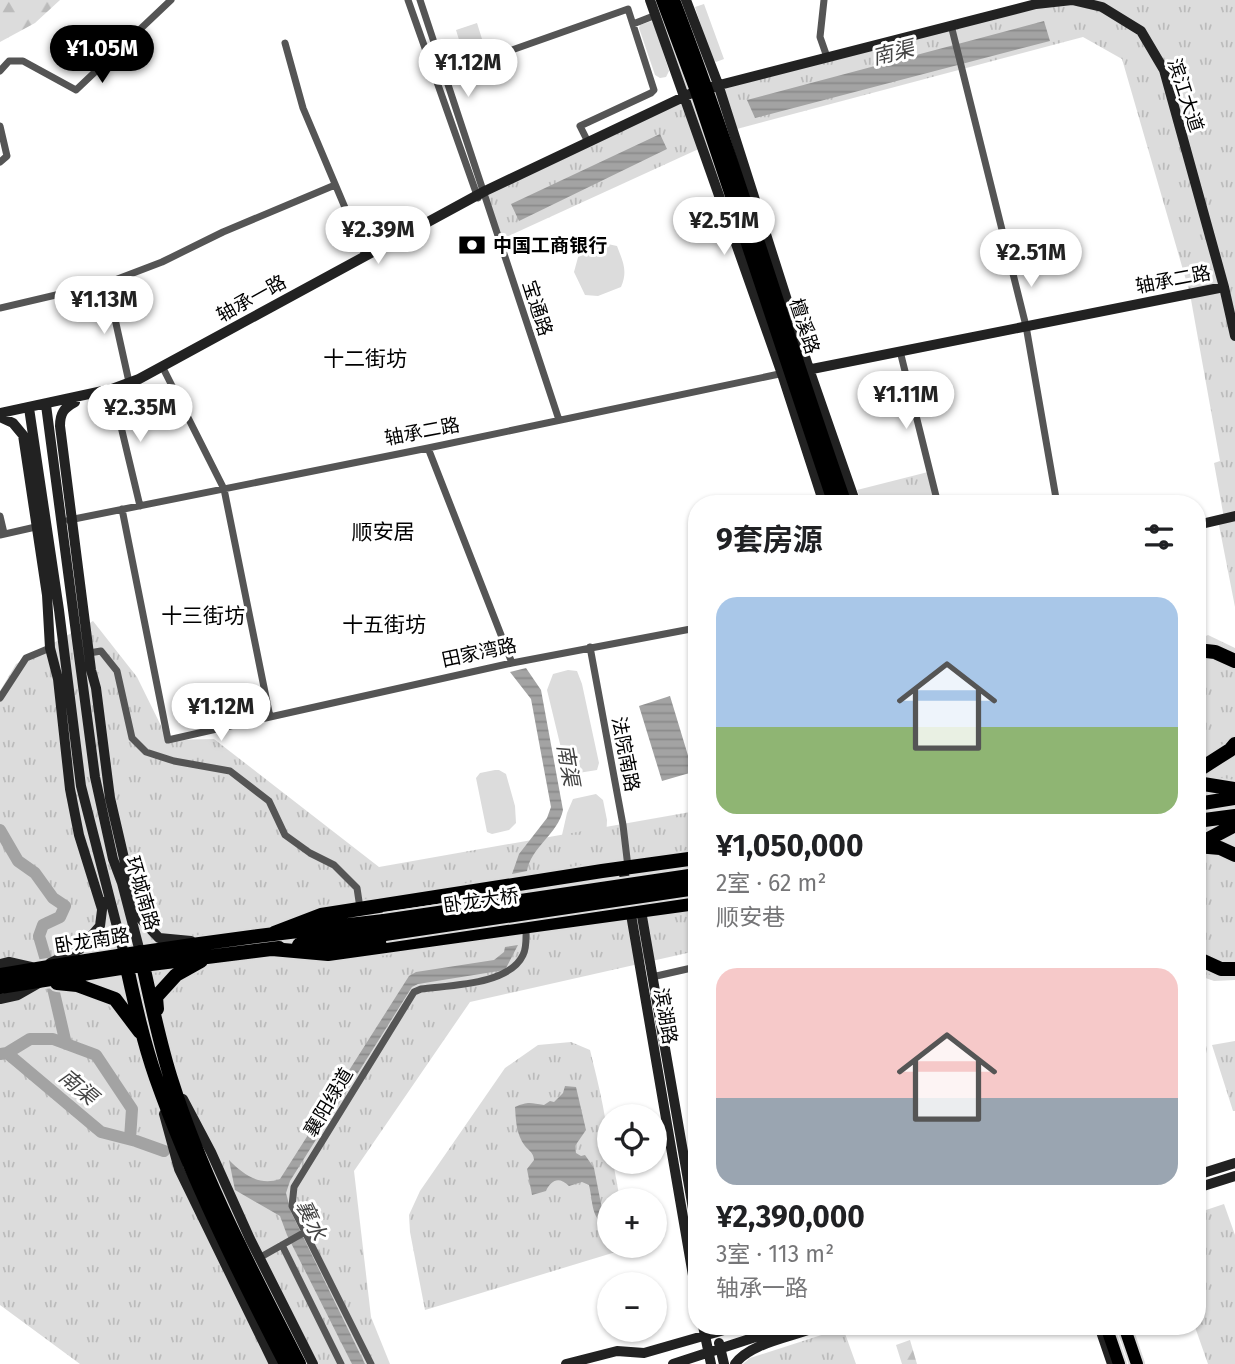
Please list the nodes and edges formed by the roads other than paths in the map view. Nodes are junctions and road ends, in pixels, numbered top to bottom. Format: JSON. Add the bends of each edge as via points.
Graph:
{"nodes":[{"id":1,"x":172,"y":0,"type":"edge"},
{"id":2,"x":408,"y":0,"type":"edge"},
{"id":3,"x":419,"y":0,"type":"edge"},
{"id":4,"x":624,"y":0,"type":"edge"},
{"id":5,"x":652,"y":0,"type":"edge"},
{"id":6,"x":662,"y":0,"type":"edge"},
{"id":7,"x":683,"y":0,"type":"edge"},
{"id":8,"x":824,"y":0,"type":"edge"},
{"id":9,"x":628,"y":9,"type":"junction"},
{"id":10,"x":656,"y":15,"type":"junction"},
{"id":11,"x":633,"y":24,"type":"junction"},
{"id":12,"x":952,"y":27,"type":"junction"},
{"id":13,"x":285,"y":43,"type":"dead end"},
{"id":14,"x":827,"y":57,"type":"junction"},
{"id":15,"x":0,"y":71,"type":"edge"},
{"id":16,"x":444,"y":74,"type":"junction"},
{"id":17,"x":702,"y":90,"type":"junction"},
{"id":18,"x":0,"y":126,"type":"edge"},
{"id":19,"x":588,"y":142,"type":"junction"},
{"id":20,"x":0,"y":162,"type":"edge"},
{"id":21,"x":335,"y":185,"type":"junction"},
{"id":22,"x":480,"y":194,"type":"junction"},
{"id":23,"x":365,"y":255,"type":"junction"},
{"id":24,"x":107,"y":283,"type":"junction"},
{"id":25,"x":1224,"y":287,"type":"junction"},
{"id":26,"x":0,"y":308,"type":"edge"},
{"id":27,"x":1026,"y":326,"type":"junction"},
{"id":28,"x":1235,"y":336,"type":"edge"},
{"id":29,"x":900,"y":351,"type":"junction"},
{"id":30,"x":162,"y":366,"type":"junction"},
{"id":31,"x":795,"y":372,"type":"junction"},
{"id":32,"x":129,"y":382,"type":"junction"},
{"id":33,"x":113,"y":389,"type":"junction"},
{"id":34,"x":88,"y":395,"type":"junction"},
{"id":35,"x":47,"y":405,"type":"junction"},
{"id":36,"x":29,"y":408,"type":"junction"},
{"id":37,"x":0,"y":415,"type":"edge"},
{"id":38,"x":559,"y":420,"type":"junction"},
{"id":39,"x":428,"y":448,"type":"junction"},
{"id":40,"x":224,"y":489,"type":"junction"},
{"id":41,"x":822,"y":495,"type":"edge"},
{"id":42,"x":831,"y":495,"type":"edge"},
{"id":43,"x":843,"y":495,"type":"edge"},
{"id":44,"x":852,"y":495,"type":"edge"},
{"id":45,"x":936,"y":495,"type":"edge"},
{"id":46,"x":1056,"y":495,"type":"edge"},
{"id":47,"x":139,"y":506,"type":"junction"},
{"id":48,"x":122,"y":509,"type":"junction"},
{"id":49,"x":0,"y":516,"type":"edge"},
{"id":50,"x":1235,"y":516,"type":"edge"},
{"id":51,"x":67,"y":520,"type":"junction"},
{"id":52,"x":1206,"y":523,"type":"edge"},
{"id":53,"x":41,"y":525,"type":"junction"},
{"id":54,"x":2,"y":534,"type":"edge"},
{"id":55,"x":688,"y":630,"type":"edge"},
{"id":56,"x":50,"y":648,"type":"junction"},
{"id":57,"x":590,"y":648,"type":"junction"},
{"id":58,"x":1206,"y":651,"type":"edge"},
{"id":59,"x":89,"y":653,"type":"junction"},
{"id":60,"x":1235,"y":661,"type":"edge"},
{"id":61,"x":512,"y":663,"type":"junction"},
{"id":62,"x":0,"y":698,"type":"edge"},
{"id":63,"x":270,"y":718,"type":"junction"},
{"id":64,"x":1235,"y":744,"type":"edge"},
{"id":65,"x":1206,"y":765,"type":"edge"},
{"id":66,"x":95,"y":777,"type":"junction"},
{"id":67,"x":1206,"y":784,"type":"edge"},
{"id":68,"x":81,"y":786,"type":"junction"},
{"id":69,"x":1235,"y":789,"type":"edge"},
{"id":70,"x":110,"y":798,"type":"junction"},
{"id":71,"x":1235,"y":798,"type":"edge"},
{"id":72,"x":1206,"y":803,"type":"edge"},
{"id":73,"x":75,"y":813,"type":"junction"},
{"id":74,"x":1235,"y":816,"type":"edge"},
{"id":75,"x":1206,"y":820,"type":"edge"},
{"id":76,"x":1235,"y":825,"type":"edge"},
{"id":77,"x":1206,"y":841,"type":"edge"},
{"id":78,"x":1206,"y":847,"type":"edge"},
{"id":79,"x":1235,"y":855,"type":"edge"},
{"id":80,"x":688,"y":859,"type":"edge"},
{"id":81,"x":628,"y":867,"type":"junction"},
{"id":82,"x":688,"y":876,"type":"edge"},
{"id":83,"x":105,"y":881,"type":"junction"},
{"id":84,"x":122,"y":883,"type":"junction"},
{"id":85,"x":688,"y":889,"type":"edge"},
{"id":86,"x":688,"y":904,"type":"edge"},
{"id":87,"x":135,"y":906,"type":"junction"},
{"id":88,"x":671,"y":906,"type":"junction"},
{"id":89,"x":360,"y":908,"type":"junction"},
{"id":90,"x":102,"y":909,"type":"junction"},
{"id":91,"x":636,"y":912,"type":"junction"},
{"id":92,"x":604,"y":917,"type":"junction"},
{"id":93,"x":384,"y":927,"type":"junction"},
{"id":94,"x":526,"y":928,"type":"junction"},
{"id":95,"x":639,"y":931,"type":"junction"},
{"id":96,"x":274,"y":933,"type":"junction"},
{"id":97,"x":272,"y":949,"type":"junction"},
{"id":98,"x":208,"y":950,"type":"junction"},
{"id":99,"x":141,"y":959,"type":"junction"},
{"id":100,"x":125,"y":961,"type":"junction"},
{"id":101,"x":1206,"y":962,"type":"edge"},
{"id":102,"x":0,"y":964,"type":"edge"},
{"id":103,"x":688,"y":969,"type":"edge"},
{"id":104,"x":1235,"y":969,"type":"edge"},
{"id":105,"x":41,"y":974,"type":"junction"},
{"id":106,"x":0,"y":975,"type":"edge"},
{"id":107,"x":652,"y":977,"type":"junction"},
{"id":108,"x":0,"y":987,"type":"edge"},
{"id":109,"x":0,"y":999,"type":"edge"},
{"id":110,"x":151,"y":1034,"type":"junction"},
{"id":111,"x":162,"y":1073,"type":"junction"},
{"id":112,"x":181,"y":1143,"type":"junction"},
{"id":113,"x":1235,"y":1163,"type":"edge"},
{"id":114,"x":1206,"y":1172,"type":"edge"},
{"id":115,"x":1235,"y":1176,"type":"edge"},
{"id":116,"x":688,"y":1181,"type":"edge"},
{"id":117,"x":1206,"y":1185,"type":"edge"},
{"id":118,"x":207,"y":1190,"type":"junction"},
{"id":119,"x":305,"y":1233,"type":"junction"},
{"id":120,"x":688,"y":1242,"type":"edge"},
{"id":121,"x":283,"y":1245,"type":"junction"},
{"id":122,"x":259,"y":1258,"type":"junction"},
{"id":123,"x":693,"y":1335,"type":"edge"},
{"id":124,"x":705,"y":1335,"type":"edge"},
{"id":125,"x":717,"y":1335,"type":"edge"},
{"id":126,"x":762,"y":1335,"type":"edge"},
{"id":127,"x":794,"y":1335,"type":"edge"},
{"id":128,"x":1102,"y":1335,"type":"edge"},
{"id":129,"x":1109,"y":1335,"type":"edge"},
{"id":130,"x":1127,"y":1335,"type":"edge"},
{"id":131,"x":1133,"y":1335,"type":"edge"},
{"id":132,"x":721,"y":1349,"type":"junction"},
{"id":133,"x":710,"y":1359,"type":"edge"},
{"id":134,"x":274,"y":1364,"type":"edge"},
{"id":135,"x":286,"y":1364,"type":"edge"},
{"id":136,"x":299,"y":1364,"type":"edge"},
{"id":137,"x":313,"y":1364,"type":"edge"},
{"id":138,"x":341,"y":1364,"type":"edge"},
{"id":139,"x":371,"y":1364,"type":"edge"},
{"id":140,"x":566,"y":1364,"type":"edge"},
{"id":141,"x":673,"y":1364,"type":"edge"},
{"id":142,"x":724,"y":1364,"type":"edge"},
{"id":143,"x":735,"y":1364,"type":"edge"},
{"id":144,"x":1112,"y":1364,"type":"edge"},
{"id":145,"x":1119,"y":1364,"type":"edge"},
{"id":146,"x":1137,"y":1364,"type":"edge"},
{"id":147,"x":1143,"y":1364,"type":"edge"}],
"edges":[{"from":1,"to":15,"type":"street","via":[[76,90],[23,61],[9,61]]},
{"from":2,"to":22,"type":"street","name":"宝通路"},
{"from":3,"to":16,"type":"street","name":"宝通路"},
{"from":4,"to":9,"type":"street"},
{"from":5,"to":10,"type":"street"},
{"from":6,"to":17,"type":"main road","name":"檀溪路"},
{"from":7,"to":17,"type":"main road","name":"檀溪路"},
{"from":8,"to":14,"type":"street","via":[[820,37]]},
{"from":9,"to":11,"type":"street"},
{"from":9,"to":16,"type":"street"},
{"from":10,"to":11,"type":"street"},
{"from":10,"to":17,"type":"street"},
{"from":11,"to":19,"type":"street","via":[[654,90],[580,126]]},
{"from":12,"to":14,"type":"street","name":"滨江大道"},
{"from":12,"to":25,"type":"street","name":"滨江大道","via":[[1036,4],[1072,1],[1102,7],[1142,31],[1164,70]]},
{"from":12,"to":27,"type":"street"},
{"from":13,"to":21,"type":"street","via":[[303,108]]},
{"from":14,"to":17,"type":"street","name":"滨江大道"},
{"from":16,"to":22,"type":"street","name":"宝通路"},
{"from":17,"to":19,"type":"street","name":"轴承一路"},
{"from":17,"to":31,"type":"main road","name":"檀溪路"},
{"from":17,"to":31,"type":"street"},
{"from":18,"to":20,"type":"street","via":[[7,156]]},
{"from":19,"to":22,"type":"street","name":"轴承一路"},
{"from":21,"to":23,"type":"street"},
{"from":21,"to":24,"type":"street"},
{"from":22,"to":23,"type":"street","name":"轴承一路"},
{"from":22,"to":38,"type":"street","name":"宝通路","via":[[499,235]]},
{"from":23,"to":30,"type":"street","name":"轴承一路"},
{"from":24,"to":26,"type":"street"},
{"from":24,"to":32,"type":"street"},
{"from":25,"to":27,"type":"street","name":"轴承二路"},
{"from":25,"to":28,"type":"street","name":"滨江大道"},
{"from":27,"to":29,"type":"street","name":"轴承二路"},
{"from":27,"to":46,"type":"street"},
{"from":29,"to":31,"type":"street","name":"轴承二路"},
{"from":29,"to":45,"type":"street"},
{"from":30,"to":32,"type":"street","name":"轴承一路"},
{"from":30,"to":40,"type":"street"},
{"from":31,"to":38,"type":"street","name":"轴承二路"},
{"from":31,"to":41,"type":"street"},
{"from":31,"to":42,"type":"main road","name":"檀溪路"},
{"from":31,"to":43,"type":"main road","name":"檀溪路"},
{"from":31,"to":44,"type":"street"},
{"from":32,"to":33,"type":"street","name":"轴承一路"},
{"from":33,"to":34,"type":"street","name":"轴承一路"},
{"from":33,"to":47,"type":"street"},
{"from":34,"to":35,"type":"street","name":"轴承一路"},
{"from":34,"to":51,"type":"street","via":[[65,408],[60,417]]},
{"from":35,"to":36,"type":"street","name":"轴承一路"},
{"from":35,"to":51,"type":"street","name":"环城南路"},
{"from":36,"to":37,"type":"street","name":"轴承一路"},
{"from":36,"to":53,"type":"street","name":"环城南路"},
{"from":37,"to":53,"type":"street","via":[[23,435]]},
{"from":38,"to":39,"type":"street","name":"轴承二路"},
{"from":39,"to":40,"type":"street","name":"轴承二路"},
{"from":39,"to":61,"type":"street"},
{"from":40,"to":47,"type":"street","name":"轴承二路"},
{"from":40,"to":63,"type":"street"},
{"from":47,"to":48,"type":"street","name":"轴承二路"},
{"from":48,"to":51,"type":"street","name":"轴承二路"},
{"from":48,"to":63,"type":"street","name":"田家湾路","via":[[168,740]]},
{"from":49,"to":54,"type":"street"},
{"from":50,"to":52,"type":"street"},
{"from":51,"to":59,"type":"street"},
{"from":51,"to":66,"type":"street","name":"环城南路"},
{"from":53,"to":54,"type":"street"},
{"from":53,"to":56,"type":"street"},
{"from":53,"to":68,"type":"street","name":"环城南路"},
{"from":55,"to":57,"type":"street","name":"田家湾路"},
{"from":56,"to":62,"type":"street","via":[[26,658]]},
{"from":56,"to":73,"type":"street"},
{"from":57,"to":61,"type":"street","name":"田家湾路"},
{"from":57,"to":81,"type":"street","name":"法院南路"},
{"from":58,"to":60,"type":"highway"},
{"from":59,"to":70,"type":"street"},
{"from":59,"to":89,"type":"street","via":[[101,651],[117,671],[132,738],[146,752],[230,771],[269,801],[285,835],[334,865],[357,888]]},
{"from":61,"to":63,"type":"street","name":"田家湾路"},
{"from":64,"to":65,"type":"highway"},
{"from":66,"to":70,"type":"street"},
{"from":66,"to":84,"type":"street","name":"环城南路"},
{"from":67,"to":69,"type":"highway"},
{"from":68,"to":73,"type":"street"},
{"from":68,"to":83,"type":"street","name":"环城南路"},
{"from":70,"to":87,"type":"street"},
{"from":71,"to":72,"type":"highway"},
{"from":73,"to":90,"type":"street"},
{"from":74,"to":75,"type":"highway"},
{"from":76,"to":77,"type":"highway"},
{"from":78,"to":79,"type":"highway"},
{"from":80,"to":81,"type":"highway"},
{"from":81,"to":89,"type":"highway"},
{"from":81,"to":91,"type":"street","name":"滨湖路"},
{"from":82,"to":93,"type":"highway","name":"卧龙大桥","bridge":true},
{"from":83,"to":90,"type":"street"},
{"from":83,"to":100,"type":"street","name":"环城南路"},
{"from":84,"to":87,"type":"street"},
{"from":84,"to":99,"type":"street","name":"环城南路"},
{"from":85,"to":93,"type":"highway","name":"卧龙大桥","bridge":true},
{"from":86,"to":88,"type":"highway"},
{"from":87,"to":98,"type":"street","via":[[159,938]]},
{"from":88,"to":91,"type":"highway"},
{"from":88,"to":95,"type":"street"},
{"from":89,"to":96,"type":"highway","via":[[321,915]]},
{"from":90,"to":105,"type":"street","via":[[100,926],[80,949]]},
{"from":91,"to":92,"type":"highway"},
{"from":91,"to":95,"type":"street","name":"滨湖路"},
{"from":92,"to":94,"type":"highway"},
{"from":92,"to":95,"type":"street","via":[[621,920]]},
{"from":93,"to":96,"type":"highway","name":"卧龙大桥"},
{"from":93,"to":97,"type":"highway","name":"卧龙大桥"},
{"from":94,"to":97,"type":"highway","via":[[328,954]]},
{"from":94,"to":119,"type":"street","name":"襄阳绿道","via":[[524,954],[510,972],[414,992],[294,1187],[292,1206]]},
{"from":95,"to":107,"type":"street","name":"滨湖路"},
{"from":95,"to":120,"type":"street","name":"滨湖路"},
{"from":96,"to":98,"type":"highway","name":"卧龙南路"},
{"from":97,"to":98,"type":"highway","name":"卧龙南路"},
{"from":98,"to":99,"type":"highway","name":"卧龙南路"},
{"from":98,"to":110,"type":"highway","via":[[156,997]]},
{"from":99,"to":100,"type":"highway","name":"卧龙南路"},
{"from":99,"to":110,"type":"highway","name":"环城南路"},
{"from":100,"to":105,"type":"highway","name":"卧龙南路"},
{"from":100,"to":110,"type":"highway","name":"环城南路"},
{"from":101,"to":104,"type":"highway"},
{"from":102,"to":105,"type":"street","via":[[9,962]]},
{"from":103,"to":107,"type":"street"},
{"from":105,"to":106,"type":"highway","name":"卧龙南路"},
{"from":105,"to":108,"type":"highway","name":"卧龙南路"},
{"from":105,"to":109,"type":"street","via":[[18,995]]},
{"from":105,"to":110,"type":"highway","via":[[115,999]]},
{"from":107,"to":116,"type":"street","name":"滨湖路"},
{"from":110,"to":111,"type":"highway","name":"环城南路"},
{"from":111,"to":112,"type":"highway","name":"环城南路"},
{"from":111,"to":122,"type":"street","via":[[211,1152]]},
{"from":112,"to":118,"type":"highway","name":"环城南路"},
{"from":112,"to":134,"type":"street","via":[[178,1169]]},
{"from":113,"to":114,"type":"street"},
{"from":115,"to":117,"type":"street"},
{"from":118,"to":135,"type":"highway","name":"环城南路"},
{"from":118,"to":136,"type":"highway","name":"环城南路"},
{"from":119,"to":121,"type":"street"},
{"from":119,"to":139,"type":"street","name":"襄阳绿道"},
{"from":121,"to":122,"type":"street"},
{"from":121,"to":138,"type":"street"},
{"from":122,"to":137,"type":"street"},
{"from":123,"to":140,"type":"street","via":[[643,1353],[617,1351]]},
{"from":124,"to":133,"type":"street"},
{"from":125,"to":132,"type":"street"},
{"from":126,"to":132,"type":"street"},
{"from":127,"to":143,"type":"street","via":[[744,1353]]},
{"from":128,"to":144,"type":"street"},
{"from":129,"to":145,"type":"main road"},
{"from":130,"to":146,"type":"main road"},
{"from":131,"to":147,"type":"street"},
{"from":132,"to":133,"type":"street"},
{"from":132,"to":142,"type":"street"},
{"from":133,"to":141,"type":"street"}]}
